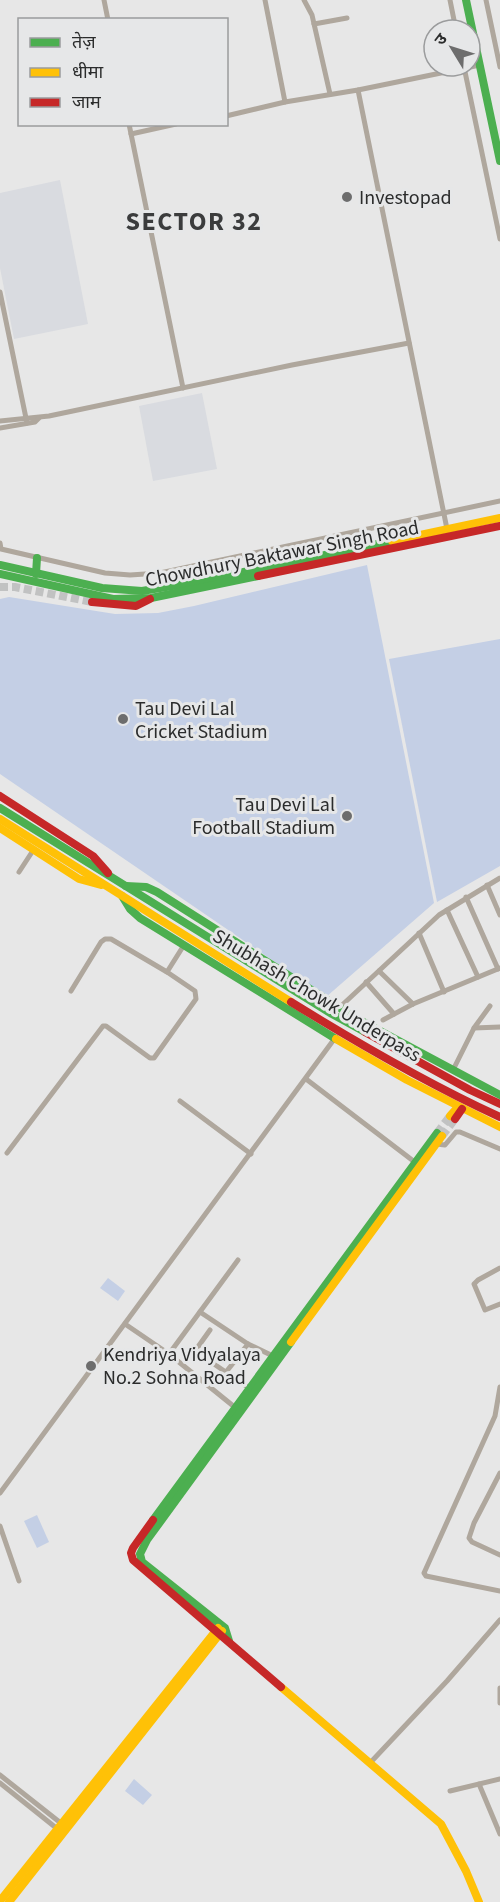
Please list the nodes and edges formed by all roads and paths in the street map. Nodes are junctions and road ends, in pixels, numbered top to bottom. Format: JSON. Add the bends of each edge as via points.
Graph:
{"nodes":[{"id":1,"x":104,"y":0,"type":"edge"},
{"id":2,"x":265,"y":0,"type":"edge"},
{"id":3,"x":304,"y":0,"type":"edge"},
{"id":4,"x":450,"y":0,"type":"edge"},
{"id":5,"x":466,"y":0,"type":"edge"},
{"id":6,"x":486,"y":0,"type":"edge"},
{"id":7,"x":108,"y":18,"type":"edge"},
{"id":8,"x":347,"y":18,"type":"dead end"},
{"id":9,"x":454,"y":18,"type":"edge"},
{"id":10,"x":470,"y":18,"type":"edge"},
{"id":11,"x":314,"y":24,"type":"junction"},
{"id":12,"x":497,"y":35,"type":"edge"},
{"id":13,"x":500,"y":67,"type":"edge"},
{"id":14,"x":482,"y":75,"type":"edge"},
{"id":15,"x":422,"y":76,"type":"edge"},
{"id":16,"x":466,"y":78,"type":"edge"},
{"id":17,"x":358,"y":90,"type":"junction"},
{"id":18,"x":330,"y":94,"type":"junction"},
{"id":19,"x":285,"y":102,"type":"junction"},
{"id":20,"x":228,"y":116,"type":"edge"},
{"id":21,"x":129,"y":126,"type":"edge"},
{"id":22,"x":167,"y":126,"type":"edge"},
{"id":23,"x":131,"y":134,"type":"junction"},
{"id":24,"x":500,"y":161,"type":"edge"},
{"id":25,"x":500,"y":239,"type":"edge"},
{"id":26,"x":0,"y":292,"type":"edge"},
{"id":27,"x":408,"y":343,"type":"junction"},
{"id":28,"x":183,"y":388,"type":"junction"},
{"id":29,"x":27,"y":420,"type":"junction"},
{"id":30,"x":0,"y":421,"type":"edge"},
{"id":31,"x":0,"y":428,"type":"edge"},
{"id":32,"x":500,"y":501,"type":"edge"},
{"id":33,"x":444,"y":512,"type":"junction"},
{"id":34,"x":500,"y":518,"type":"edge"},
{"id":35,"x":500,"y":525,"type":"edge"},
{"id":36,"x":447,"y":529,"type":"junction"},
{"id":37,"x":0,"y":543,"type":"edge"},
{"id":38,"x":37,"y":558,"type":"junction"},
{"id":39,"x":0,"y":565,"type":"edge"},
{"id":40,"x":0,"y":574,"type":"edge"},
{"id":41,"x":36,"y":574,"type":"junction"},
{"id":42,"x":151,"y":598,"type":"junction"},
{"id":43,"x":92,"y":602,"type":"tunnel mouth"},
{"id":44,"x":0,"y":796,"type":"edge"},
{"id":45,"x":0,"y":808,"type":"edge"},
{"id":46,"x":0,"y":819,"type":"edge"},
{"id":47,"x":0,"y":828,"type":"edge"},
{"id":48,"x":34,"y":849,"type":"junction"},
{"id":49,"x":19,"y":872,"type":"dead end"},
{"id":50,"x":113,"y":878,"type":"junction"},
{"id":51,"x":500,"y":878,"type":"edge"},
{"id":52,"x":487,"y":885,"type":"junction"},
{"id":53,"x":125,"y":886,"type":"junction"},
{"id":54,"x":108,"y":887,"type":"junction"},
{"id":55,"x":120,"y":894,"type":"junction"},
{"id":56,"x":466,"y":897,"type":"junction"},
{"id":57,"x":447,"y":910,"type":"junction"},
{"id":58,"x":500,"y":915,"type":"edge"},
{"id":59,"x":419,"y":933,"type":"junction"},
{"id":60,"x":184,"y":945,"type":"junction"},
{"id":61,"x":499,"y":968,"type":"edge"},
{"id":62,"x":379,"y":971,"type":"junction"},
{"id":63,"x":167,"y":972,"type":"junction"},
{"id":64,"x":478,"y":977,"type":"junction"},
{"id":65,"x":366,"y":982,"type":"junction"},
{"id":66,"x":71,"y":991,"type":"dead end"},
{"id":67,"x":444,"y":992,"type":"junction"},
{"id":68,"x":414,"y":1004,"type":"junction"},
{"id":69,"x":490,"y":1006,"type":"dead end"},
{"id":70,"x":340,"y":1007,"type":"junction"},
{"id":71,"x":394,"y":1014,"type":"junction"},
{"id":72,"x":383,"y":1020,"type":"dead end"},
{"id":73,"x":500,"y":1027,"type":"edge"},
{"id":74,"x":474,"y":1028,"type":"junction"},
{"id":75,"x":335,"y":1038,"type":"junction"},
{"id":76,"x":453,"y":1070,"type":"junction"},
{"id":77,"x":306,"y":1079,"type":"junction"},
{"id":78,"x":500,"y":1095,"type":"edge"},
{"id":79,"x":180,"y":1101,"type":"dead end"},
{"id":80,"x":500,"y":1104,"type":"edge"},
{"id":81,"x":460,"y":1108,"type":"junction"},
{"id":82,"x":500,"y":1117,"type":"edge"},
{"id":83,"x":452,"y":1118,"type":"tunnel mouth"},
{"id":84,"x":500,"y":1127,"type":"edge"},
{"id":85,"x":436,"y":1144,"type":"junction"},
{"id":86,"x":500,"y":1149,"type":"edge"},
{"id":87,"x":8,"y":1153,"type":"dead end"},
{"id":88,"x":251,"y":1154,"type":"junction"},
{"id":89,"x":417,"y":1163,"type":"junction"},
{"id":90,"x":238,"y":1260,"type":"dead end"},
{"id":91,"x":500,"y":1268,"type":"edge"},
{"id":92,"x":500,"y":1304,"type":"edge"},
{"id":93,"x":200,"y":1312,"type":"junction"},
{"id":94,"x":125,"y":1324,"type":"junction"},
{"id":95,"x":210,"y":1330,"type":"dead end"},
{"id":96,"x":248,"y":1344,"type":"junction"},
{"id":97,"x":170,"y":1354,"type":"junction"},
{"id":98,"x":273,"y":1356,"type":"junction"},
{"id":99,"x":226,"y":1372,"type":"junction"},
{"id":100,"x":500,"y":1387,"type":"edge"},
{"id":101,"x":252,"y":1390,"type":"junction"},
{"id":102,"x":238,"y":1409,"type":"junction"},
{"id":103,"x":500,"y":1473,"type":"edge"},
{"id":104,"x":498,"y":1483,"type":"edge"},
{"id":105,"x":0,"y":1493,"type":"edge"},
{"id":106,"x":0,"y":1526,"type":"edge"},
{"id":107,"x":499,"y":1553,"type":"edge"},
{"id":108,"x":19,"y":1581,"type":"dead end"},
{"id":109,"x":500,"y":1591,"type":"edge"},
{"id":110,"x":500,"y":1620,"type":"edge"},
{"id":111,"x":220,"y":1629,"type":"junction"},
{"id":112,"x":500,"y":1688,"type":"edge"},
{"id":113,"x":500,"y":1703,"type":"edge"},
{"id":114,"x":370,"y":1763,"type":"junction"},
{"id":115,"x":0,"y":1775,"type":"edge"},
{"id":116,"x":500,"y":1779,"type":"edge"},
{"id":117,"x":0,"y":1783,"type":"edge"},
{"id":118,"x":479,"y":1784,"type":"junction"},
{"id":119,"x":450,"y":1791,"type":"dead end"},
{"id":120,"x":63,"y":1829,"type":"junction"},
{"id":121,"x":500,"y":1833,"type":"edge"},
{"id":122,"x":0,"y":1901,"type":"edge"},
{"id":123,"x":9,"y":1902,"type":"edge"},
{"id":124,"x":479,"y":1902,"type":"edge"}],
"edges":[{"from":1,"to":7,"type":"street"},
{"from":2,"to":19,"type":"street"},
{"from":3,"to":11,"type":"street"},
{"from":4,"to":9,"type":"street"},
{"from":5,"to":10,"type":"main road"},
{"from":6,"to":12,"type":"street"},
{"from":8,"to":11,"type":"street"},
{"from":11,"to":18,"type":"street"},
{"from":12,"to":13,"type":"street"},
{"from":14,"to":24,"type":"main road"},
{"from":15,"to":17,"type":"street"},
{"from":16,"to":25,"type":"street"},
{"from":17,"to":18,"type":"street"},
{"from":17,"to":27,"type":"street"},
{"from":18,"to":19,"type":"street"},
{"from":19,"to":20,"type":"street"},
{"from":21,"to":23,"type":"street"},
{"from":22,"to":23,"type":"street"},
{"from":23,"to":28,"type":"street"},
{"from":26,"to":29,"type":"street"},
{"from":27,"to":28,"type":"street"},
{"from":27,"to":33,"type":"street"},
{"from":28,"to":29,"type":"street","via":[[39,418],[35,422]]},
{"from":29,"to":30,"type":"street"},
{"from":29,"to":31,"type":"street"},
{"from":32,"to":33,"type":"street"},
{"from":33,"to":36,"type":"street"},
{"from":33,"to":38,"type":"street","via":[[160,573],[105,573]]},
{"from":34,"to":36,"type":"main road","name":"Chowdhury Baktawar Singh Road"},
{"from":35,"to":42,"type":"main road","name":"Chowdhury Baktawar Singh Road"},
{"from":36,"to":41,"type":"main road","name":"Chowdhury Baktawar Singh Road","via":[[142,591],[102,588]]},
{"from":37,"to":38,"type":"street","via":[[1,549]]},
{"from":38,"to":41,"type":"main road"},
{"from":39,"to":41,"type":"main road","name":"Chowdhury Baktawar Singh Road"},
{"from":40,"to":42,"type":"main road","name":"Chowdhury Baktawar Singh Road","via":[[113,599]]},
{"from":42,"to":43,"type":"main road","via":[[136,606]]},
{"from":44,"to":50,"type":"main road","via":[[93,856]]},
{"from":45,"to":50,"type":"main road"},
{"from":46,"to":54,"type":"main road"},
{"from":47,"to":48,"type":"main road"},
{"from":48,"to":49,"type":"street"},
{"from":48,"to":54,"type":"main road","via":[[80,879]]},
{"from":50,"to":53,"type":"main road","name":"Shubhash Chowk Underpass"},
{"from":51,"to":52,"type":"street"},
{"from":52,"to":56,"type":"street"},
{"from":52,"to":58,"type":"street"},
{"from":53,"to":70,"type":"main road","via":[[157,892]]},
{"from":53,"to":80,"type":"main road","name":"Shubhash Chowk Underpass","via":[[332,1014]]},
{"from":54,"to":55,"type":"main road","name":"Shubhash Chowk Underpass"},
{"from":55,"to":60,"type":"main road","via":[[134,914]]},
{"from":55,"to":82,"type":"main road","name":"Shubhash Chowk Underpass","via":[[340,1032]]},
{"from":56,"to":57,"type":"street"},
{"from":56,"to":61,"type":"street"},
{"from":57,"to":59,"type":"street"},
{"from":57,"to":64,"type":"street"},
{"from":59,"to":62,"type":"street"},
{"from":59,"to":67,"type":"street"},
{"from":60,"to":63,"type":"street"},
{"from":60,"to":75,"type":"main road"},
{"from":61,"to":64,"type":"street"},
{"from":62,"to":65,"type":"street"},
{"from":62,"to":68,"type":"street"},
{"from":63,"to":66,"type":"street","via":[[105,939]]},
{"from":63,"to":87,"type":"street","via":[[197,995],[158,1055],[150,1058],[103,1026]]},
{"from":64,"to":67,"type":"street"},
{"from":65,"to":70,"type":"street"},
{"from":65,"to":71,"type":"street"},
{"from":67,"to":68,"type":"street"},
{"from":68,"to":71,"type":"street"},
{"from":69,"to":74,"type":"street"},
{"from":70,"to":76,"type":"main road"},
{"from":71,"to":72,"type":"street"},
{"from":73,"to":74,"type":"street"},
{"from":74,"to":76,"type":"street"},
{"from":75,"to":77,"type":"street"},
{"from":75,"to":81,"type":"main road"},
{"from":76,"to":78,"type":"main road"},
{"from":77,"to":88,"type":"street"},
{"from":77,"to":89,"type":"street"},
{"from":79,"to":88,"type":"street"},
{"from":81,"to":83,"type":"main road"},
{"from":81,"to":84,"type":"main road"},
{"from":85,"to":86,"type":"street","via":[[445,1145],[460,1132]]},
{"from":85,"to":89,"type":"main road"},
{"from":85,"to":89,"type":"main road","via":[[440,1135]]},
{"from":88,"to":94,"type":"street"},
{"from":89,"to":98,"type":"main road"},
{"from":89,"to":101,"type":"main road"},
{"from":90,"to":93,"type":"street"},
{"from":91,"to":92,"type":"street","via":[[474,1284],[485,1310]]},
{"from":93,"to":96,"type":"street"},
{"from":93,"to":97,"type":"street"},
{"from":94,"to":97,"type":"street"},
{"from":94,"to":105,"type":"street"},
{"from":95,"to":99,"type":"street","via":[[195,1351]]},
{"from":96,"to":98,"type":"street"},
{"from":96,"to":99,"type":"street"},
{"from":97,"to":102,"type":"street"},
{"from":98,"to":101,"type":"main road"},
{"from":99,"to":101,"type":"street"},
{"from":100,"to":109,"type":"street","via":[[495,1416],[424,1573]]},
{"from":101,"to":102,"type":"main road"},
{"from":102,"to":111,"type":"main road","via":[[131,1553],[133,1560]]},
{"from":103,"to":104,"type":"street"},
{"from":104,"to":107,"type":"street","via":[[469,1538]]},
{"from":106,"to":108,"type":"street"},
{"from":110,"to":114,"type":"street"},
{"from":111,"to":114,"type":"main road","via":[[260,1670]]},
{"from":111,"to":120,"type":"main road"},
{"from":112,"to":113,"type":"street"},
{"from":114,"to":124,"type":"main road","via":[[446,1829]]},
{"from":115,"to":120,"type":"street"},
{"from":116,"to":118,"type":"street"},
{"from":117,"to":120,"type":"street"},
{"from":118,"to":119,"type":"street"},
{"from":118,"to":121,"type":"street"},
{"from":120,"to":122,"type":"main road"},
{"from":120,"to":123,"type":"main road"}]}
